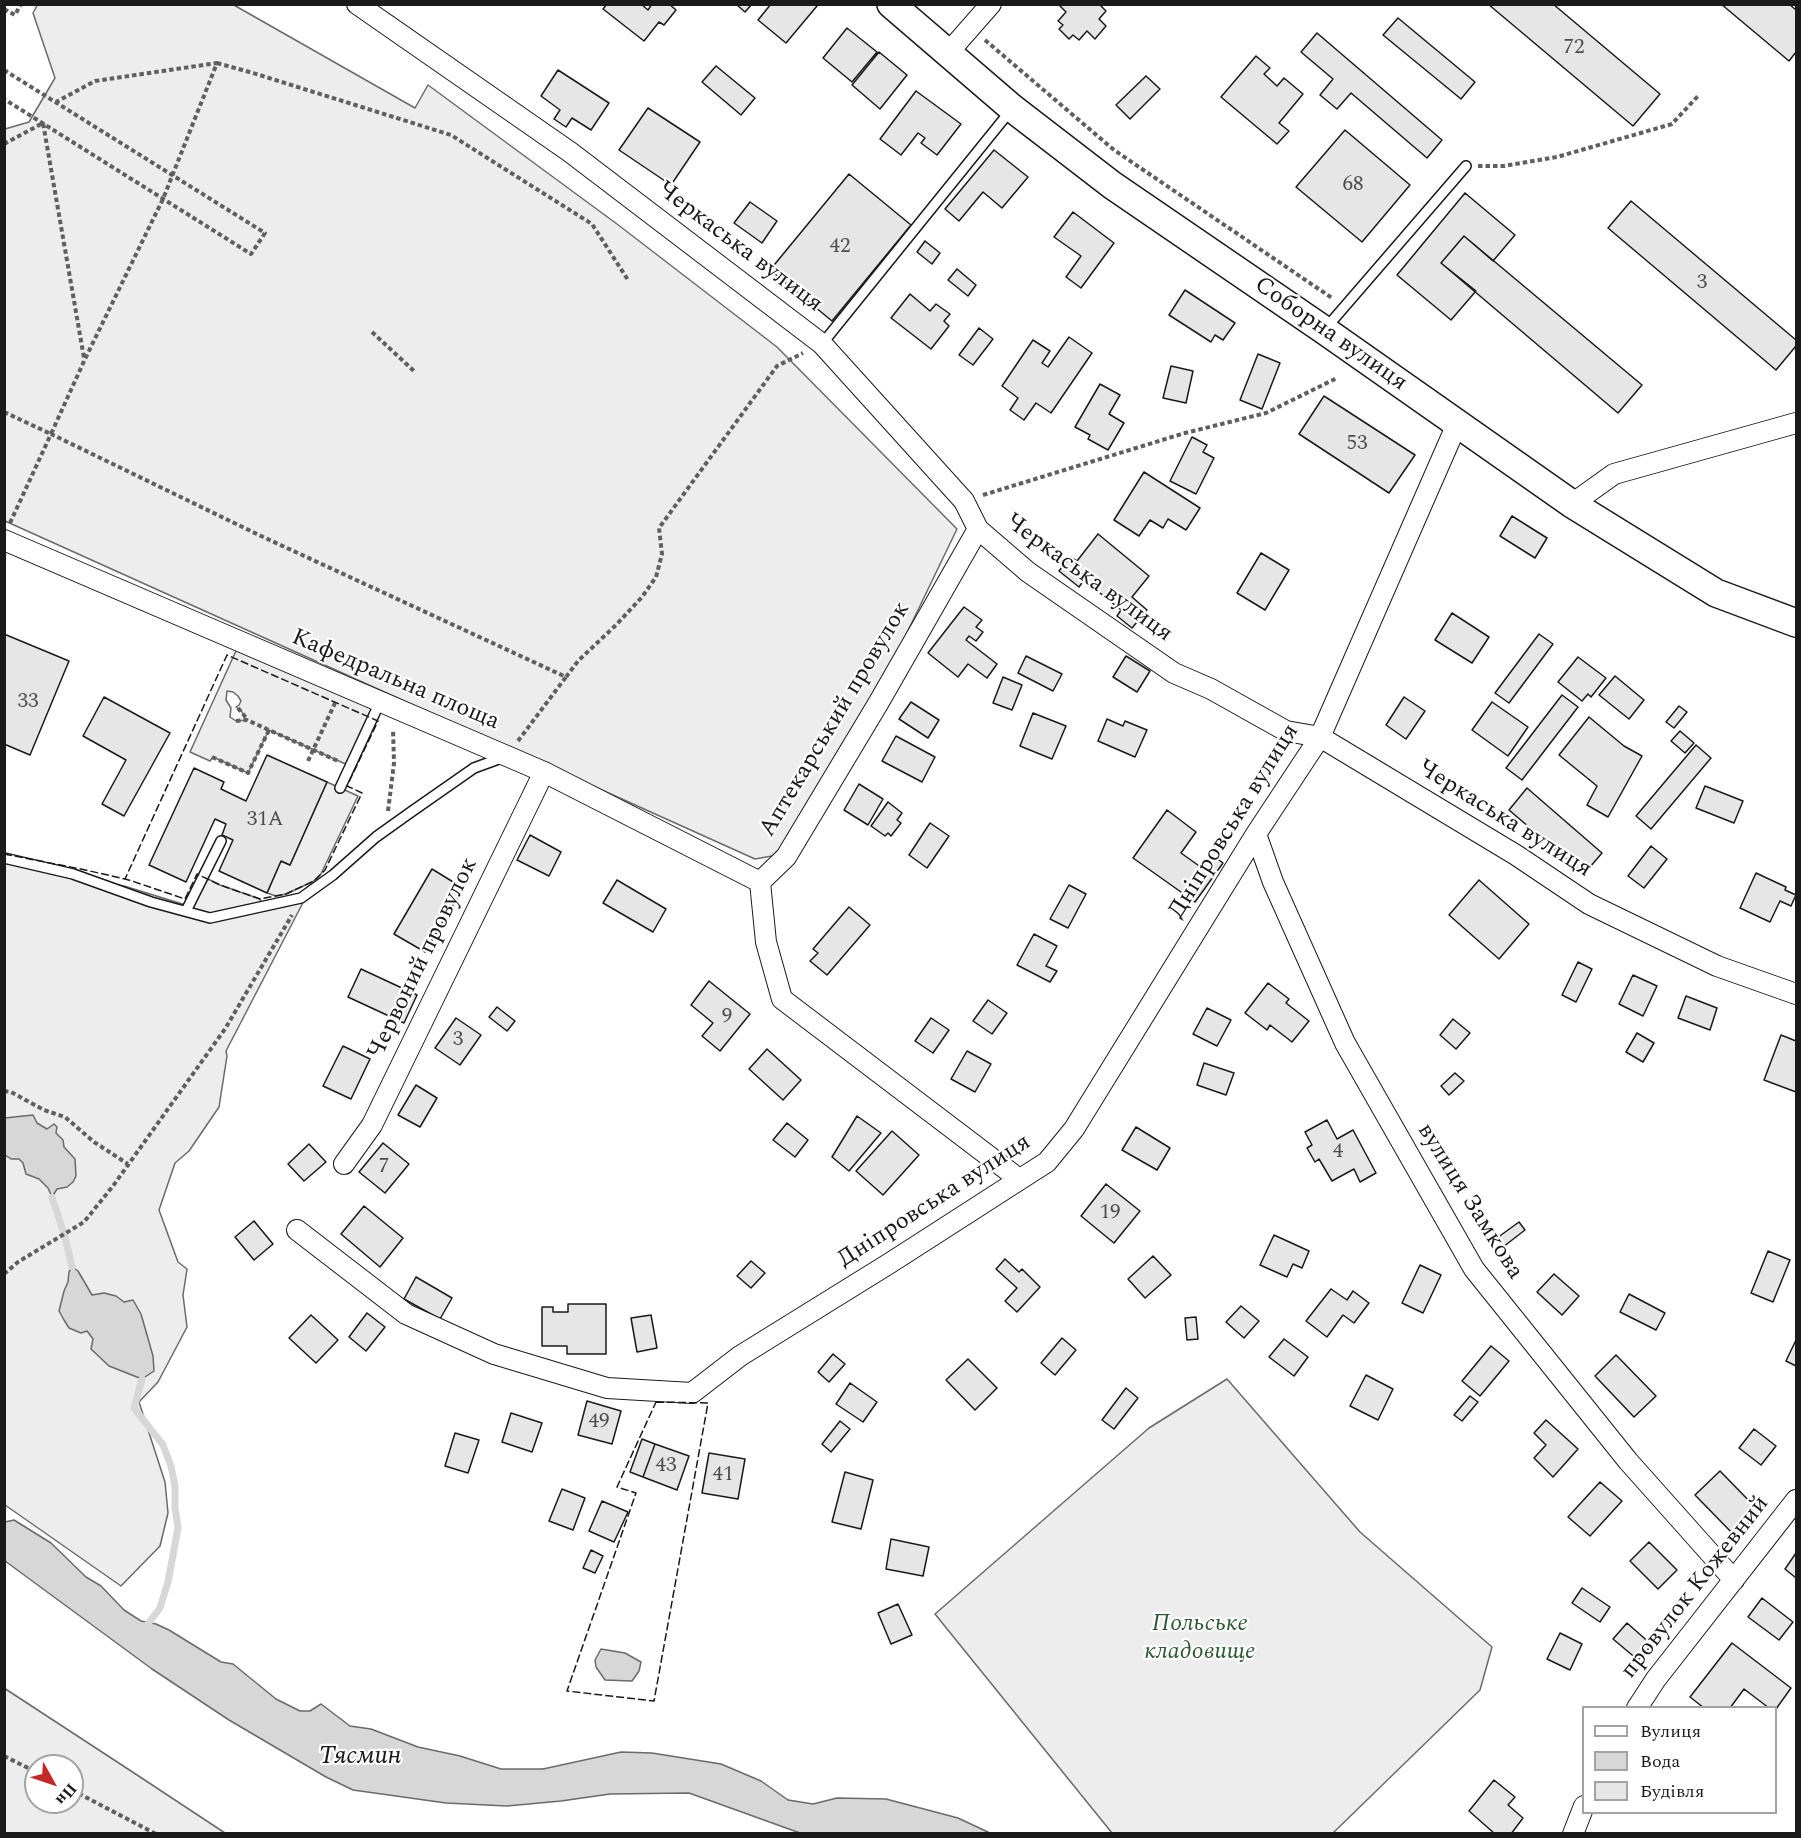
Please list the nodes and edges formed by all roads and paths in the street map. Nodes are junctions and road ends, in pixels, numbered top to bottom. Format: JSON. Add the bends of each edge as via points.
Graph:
{"nodes":[{"id":1,"x":21,"y":4,"type":"edge"},
{"id":2,"x":357,"y":4,"type":"edge"},
{"id":3,"x":891,"y":4,"type":"edge"},
{"id":4,"x":990,"y":4,"type":"edge"},
{"id":5,"x":4,"y":9,"type":"edge"},
{"id":6,"x":979,"y":35,"type":"dead end"},
{"id":7,"x":948,"y":53,"type":"junction"},
{"id":8,"x":217,"y":63,"type":"junction"},
{"id":9,"x":4,"y":70,"type":"edge"},
{"id":10,"x":1698,"y":96,"type":"dead end"},
{"id":11,"x":4,"y":99,"type":"edge"},
{"id":12,"x":56,"y":102,"type":"junction"},
{"id":13,"x":1012,"y":108,"type":"junction"},
{"id":14,"x":43,"y":123,"type":"junction"},
{"id":15,"x":4,"y":144,"type":"edge"},
{"id":16,"x":1466,"y":166,"type":"joint"},
{"id":17,"x":173,"y":175,"type":"junction"},
{"id":18,"x":163,"y":199,"type":"junction"},
{"id":19,"x":628,"y":280,"type":"dead end"},
{"id":20,"x":1345,"y":307,"type":"junction"},
{"id":21,"x":1324,"y":330,"type":"junction"},
{"id":22,"x":372,"y":332,"type":"dead end"},
{"id":23,"x":822,"y":344,"type":"junction"},
{"id":24,"x":84,"y":359,"type":"junction"},
{"id":25,"x":415,"y":372,"type":"dead end"},
{"id":26,"x":1337,"y":378,"type":"dead end"},
{"id":27,"x":4,"y":412,"type":"edge"},
{"id":28,"x":1797,"y":423,"type":"edge"},
{"id":29,"x":1457,"y":424,"type":"junction"},
{"id":30,"x":51,"y":434,"type":"junction"},
{"id":31,"x":964,"y":501,"type":"junction"},
{"id":32,"x":1572,"y":504,"type":"junction"},
{"id":33,"x":978,"y":529,"type":"junction"},
{"id":34,"x":7,"y":532,"type":"edge"},
{"id":35,"x":1797,"y":623,"type":"edge"},
{"id":36,"x":566,"y":677,"type":"junction"},
{"id":37,"x":343,"y":686,"type":"junction"},
{"id":38,"x":383,"y":703,"type":"junction"},
{"id":39,"x":238,"y":708,"type":"dead end"},
{"id":40,"x":247,"y":720,"type":"junction"},
{"id":41,"x":236,"y":721,"type":"dead end"},
{"id":42,"x":268,"y":730,"type":"junction"},
{"id":43,"x":1320,"y":737,"type":"junction"},
{"id":44,"x":313,"y":750,"type":"junction"},
{"id":45,"x":506,"y":756,"type":"junction"},
{"id":46,"x":212,"y":757,"type":"dead end"},
{"id":47,"x":308,"y":761,"type":"dead end"},
{"id":48,"x":350,"y":766,"type":"junction"},
{"id":49,"x":544,"y":772,"type":"junction"},
{"id":50,"x":340,"y":788,"type":"dead end"},
{"id":51,"x":1256,"y":834,"type":"junction"},
{"id":52,"x":221,"y":841,"type":"dead end"},
{"id":53,"x":371,"y":842,"type":"junction"},
{"id":54,"x":4,"y":858,"type":"edge"},
{"id":55,"x":760,"y":882,"type":"junction"},
{"id":56,"x":301,"y":898,"type":"junction"},
{"id":57,"x":186,"y":912,"type":"junction"},
{"id":58,"x":1797,"y":994,"type":"edge"},
{"id":59,"x":4,"y":1091,"type":"edge"},
{"id":60,"x":128,"y":1164,"type":"junction"},
{"id":61,"x":344,"y":1164,"type":"dead end"},
{"id":62,"x":1019,"y":1179,"type":"junction"},
{"id":63,"x":297,"y":1230,"type":"dead end"},
{"id":64,"x":4,"y":1274,"type":"edge"},
{"id":65,"x":1797,"y":1500,"type":"edge"},
{"id":66,"x":1734,"y":1580,"type":"junction"},
{"id":67,"x":1638,"y":1706,"type":"edge"},
{"id":68,"x":4,"y":1756,"type":"edge"},
{"id":69,"x":24,"y":1766,"type":"edge"},
{"id":70,"x":84,"y":1796,"type":"edge"},
{"id":71,"x":1582,"y":1811,"type":"edge"},
{"id":72,"x":156,"y":1833,"type":"edge"},
{"id":73,"x":1573,"y":1833,"type":"edge"}],
"edges":[{"from":1,"to":5,"type":"path","via":[[15,15]]},
{"from":2,"to":23,"type":"street","name":"Черкаська вулиця","via":[[570,152]]},
{"from":3,"to":7,"type":"main road","name":"Соборна вулиця"},
{"from":4,"to":7,"type":"street"},
{"from":6,"to":20,"type":"path","via":[[1114,150]]},
{"from":7,"to":13,"type":"main road","name":"Соборна вулиця"},
{"from":8,"to":12,"type":"path","via":[[95,81]]},
{"from":8,"to":17,"type":"path"},
{"from":8,"to":19,"type":"path","via":[[451,135],[592,224]]},
{"from":9,"to":12,"type":"path"},
{"from":10,"to":16,"type":"path","via":[[1672,124],[1557,157],[1504,166]]},
{"from":11,"to":14,"type":"path"},
{"from":12,"to":17,"type":"path"},
{"from":13,"to":21,"type":"main road","name":"Соборна вулиця","via":[[1112,185]]},
{"from":13,"to":23,"type":"lane"},
{"from":14,"to":15,"type":"path"},
{"from":14,"to":18,"type":"path"},
{"from":14,"to":24,"type":"path"},
{"from":16,"to":20,"type":"lane"},
{"from":17,"to":18,"type":"path"},
{"from":17,"to":18,"type":"path","via":[[265,233],[251,254]]},
{"from":18,"to":24,"type":"path"},
{"from":20,"to":21,"type":"lane"},
{"from":21,"to":29,"type":"main road","name":"Соборна вулиця"},
{"from":22,"to":25,"type":"path"},
{"from":23,"to":31,"type":"street","name":"Черкаська вулиця"},
{"from":23,"to":36,"type":"path","via":[[777,366],[659,528],[662,554],[656,577]]},
{"from":24,"to":30,"type":"path"},
{"from":26,"to":31,"type":"path","via":[[1266,413],[1185,433]]},
{"from":27,"to":30,"type":"path"},
{"from":28,"to":32,"type":"street","via":[[1614,474]]},
{"from":29,"to":32,"type":"main road","name":"Соборна вулиця"},
{"from":29,"to":43,"type":"street","name":"Дніпровська вулиця"},
{"from":30,"to":34,"type":"path"},
{"from":30,"to":36,"type":"path"},
{"from":31,"to":33,"type":"street","name":"Черкаська вулиця"},
{"from":32,"to":35,"type":"main road","name":"Соборна вулиця","via":[[1716,593]]},
{"from":33,"to":43,"type":"street","name":"Черкаська вулиця","via":[[1028,572],[1174,673],[1211,688],[1286,731]]},
{"from":33,"to":55,"type":"street","name":"Аптекарський провулок","via":[[786,857]]},
{"from":34,"to":37,"type":"street","name":"Кафедральна площа"},
{"from":36,"to":45,"type":"path"},
{"from":37,"to":38,"type":"street","name":"Кафедральна площа"},
{"from":37,"to":44,"type":"path"},
{"from":38,"to":45,"type":"street","name":"Кафедральна площа"},
{"from":38,"to":48,"type":"lane"},
{"from":38,"to":53,"type":"path","via":[[394,730],[391,787],[388,809]]},
{"from":39,"to":40,"type":"path"},
{"from":40,"to":41,"type":"path"},
{"from":40,"to":42,"type":"path"},
{"from":42,"to":44,"type":"path"},
{"from":42,"to":46,"type":"path","via":[[248,773]]},
{"from":43,"to":51,"type":"street","name":"Дніпровська вулиця"},
{"from":43,"to":58,"type":"street","name":"Черкаська вулиця","via":[[1516,855],[1589,904],[1717,966]]},
{"from":44,"to":47,"type":"path"},
{"from":44,"to":48,"type":"path"},
{"from":45,"to":49,"type":"street","name":"Кафедральна площа"},
{"from":45,"to":53,"type":"lane","via":[[474,768]]},
{"from":48,"to":50,"type":"lane"},
{"from":49,"to":55,"type":"street","name":"Кафедральна площа"},
{"from":49,"to":61,"type":"street","name":"Червоний провулок","via":[[372,1125]]},
{"from":51,"to":62,"type":"street","name":"Дніпровська вулиця","via":[[1074,1129],[1047,1162]]},
{"from":51,"to":66,"type":"street","name":"вулиця Замкова","via":[[1273,882],[1345,1043],[1474,1269],[1628,1461]]},
{"from":52,"to":57,"type":"lane"},
{"from":53,"to":56,"type":"lane"},
{"from":54,"to":57,"type":"lane","via":[[73,874]]},
{"from":55,"to":62,"type":"street","via":[[766,942],[782,999]]},
{"from":56,"to":57,"type":"lane","via":[[210,918]]},
{"from":56,"to":60,"type":"path","via":[[225,1029]]},
{"from":59,"to":60,"type":"path","via":[[65,1117]]},
{"from":60,"to":64,"type":"path","via":[[84,1222]]},
{"from":62,"to":63,"type":"street","name":"Дніпровська вулиця","via":[[740,1356],[692,1393],[607,1388],[494,1354],[406,1314]]},
{"from":65,"to":66,"type":"street","name":"провулок Кожевний"},
{"from":66,"to":67,"type":"street","name":"провулок Кожевний"},
{"from":68,"to":69,"type":"path"},
{"from":70,"to":72,"type":"path"},
{"from":71,"to":73,"type":"street"}]}
